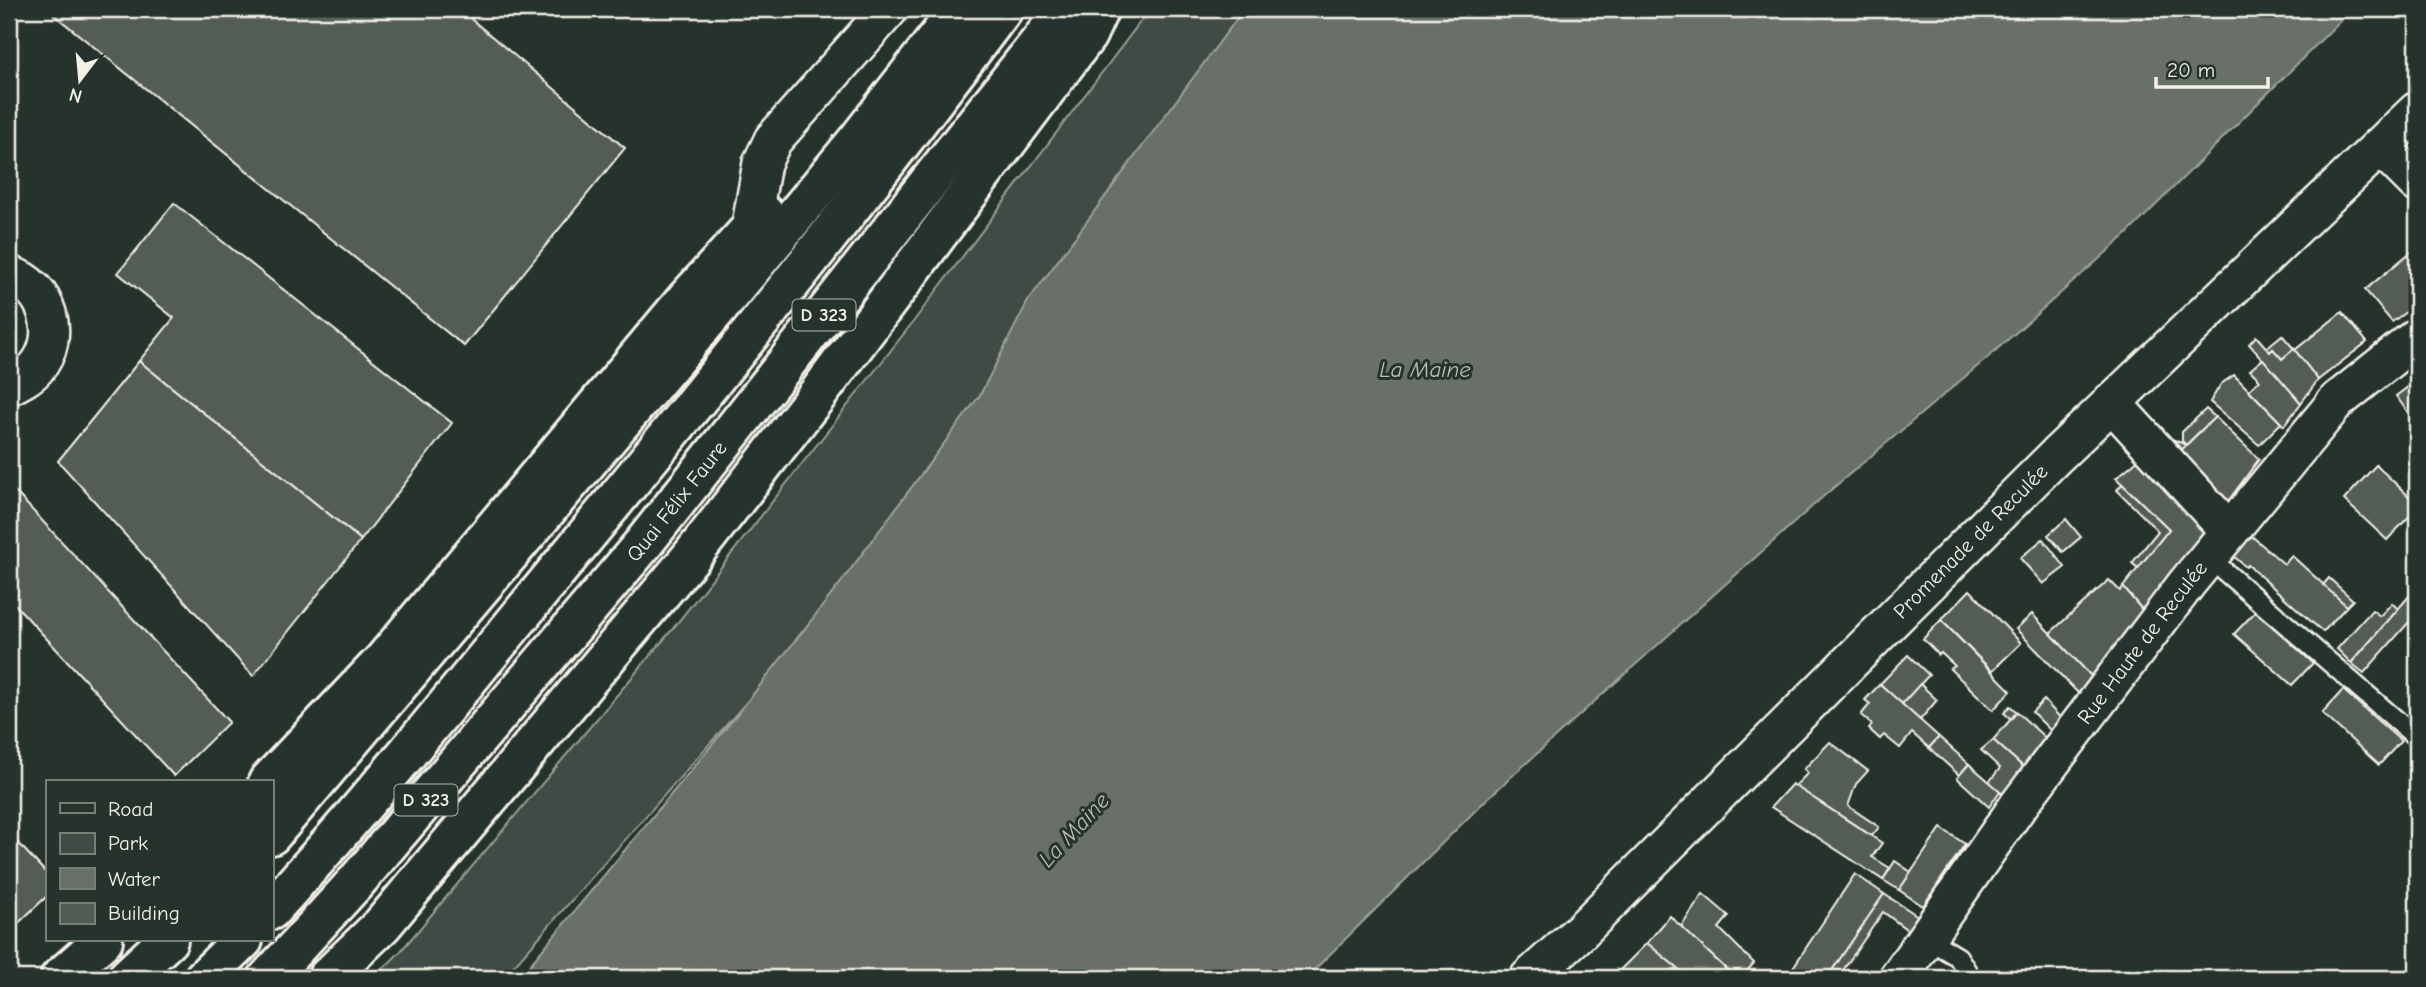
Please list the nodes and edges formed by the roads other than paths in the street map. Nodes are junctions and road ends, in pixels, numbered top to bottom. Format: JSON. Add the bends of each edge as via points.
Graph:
{"nodes":[{"id":1,"x":889,"y":9,"type":"edge"},
{"id":2,"x":960,"y":9,"type":"edge"},
{"id":3,"x":1003,"y":9,"type":"edge"},
{"id":4,"x":1066,"y":9,"type":"edge"},
{"id":5,"x":1098,"y":9,"type":"edge"},
{"id":6,"x":2417,"y":111,"type":"edge"},
{"id":7,"x":857,"y":141,"type":"junction"},
{"id":8,"x":2380,"y":146,"type":"junction"},
{"id":9,"x":2417,"y":183,"type":"edge"},
{"id":10,"x":750,"y":231,"type":"junction"},
{"id":11,"x":9,"y":275,"type":"edge"},
{"id":12,"x":2417,"y":337,"type":"edge"},
{"id":13,"x":9,"y":386,"type":"edge"},
{"id":14,"x":2111,"y":402,"type":"junction"},
{"id":15,"x":2219,"y":544,"type":"junction"},
{"id":16,"x":2417,"y":738,"type":"edge"},
{"id":17,"x":270,"y":780,"type":"edge"},
{"id":18,"x":273,"y":833,"type":"edge"},
{"id":19,"x":273,"y":908,"type":"edge"},
{"id":20,"x":1926,"y":938,"type":"junction"},
{"id":21,"x":101,"y":942,"type":"edge"},
{"id":22,"x":166,"y":942,"type":"edge"},
{"id":23,"x":241,"y":942,"type":"edge"},
{"id":24,"x":60,"y":978,"type":"edge"},
{"id":25,"x":127,"y":978,"type":"edge"},
{"id":26,"x":204,"y":978,"type":"edge"},
{"id":27,"x":268,"y":978,"type":"edge"},
{"id":28,"x":327,"y":978,"type":"edge"},
{"id":29,"x":1529,"y":978,"type":"edge"},
{"id":30,"x":1898,"y":978,"type":"edge"},
{"id":31,"x":1971,"y":978,"type":"edge"}],
"edges":[{"from":1,"to":10,"type":"street","via":[[773,140],[762,163]]},
{"from":2,"to":7,"type":"highway"},
{"from":3,"to":19,"type":"highway","number":"D 323","via":[[755,331],[372,795]]},
{"from":4,"to":27,"type":"highway","name":"Quai Félix Faure","number":"D 323","via":[[643,544],[356,882]]},
{"from":5,"to":28,"type":"highway","via":[[1079,46],[691,557],[382,925]]},
{"from":6,"to":8,"type":"street","name":"Promenade de Reculée"},
{"from":7,"to":10,"type":"highway","via":[[809,161]]},
{"from":7,"to":18,"type":"highway"},
{"from":8,"to":9,"type":"street"},
{"from":8,"to":14,"type":"street","name":"Promenade de Reculée"},
{"from":10,"to":17,"type":"highway","via":[[688,298],[384,660]]},
{"from":11,"to":13,"type":"street","via":[[39,295],[50,325],[50,340],[36,368]]},
{"from":12,"to":15,"type":"street","name":"Rue Haute de Reculée","via":[[2337,401]]},
{"from":14,"to":15,"type":"street"},
{"from":14,"to":29,"type":"street","name":"Promenade de Reculée"},
{"from":15,"to":16,"type":"lane"},
{"from":15,"to":20,"type":"street","name":"Rue Haute de Reculée","via":[[2018,806]]},
{"from":20,"to":30,"type":"street","name":"Rue Haute de Reculée"},
{"from":20,"to":31,"type":"lane","via":[[1958,957]]},
{"from":21,"to":24,"type":"highway"},
{"from":22,"to":25,"type":"highway"},
{"from":23,"to":26,"type":"highway"}]}
